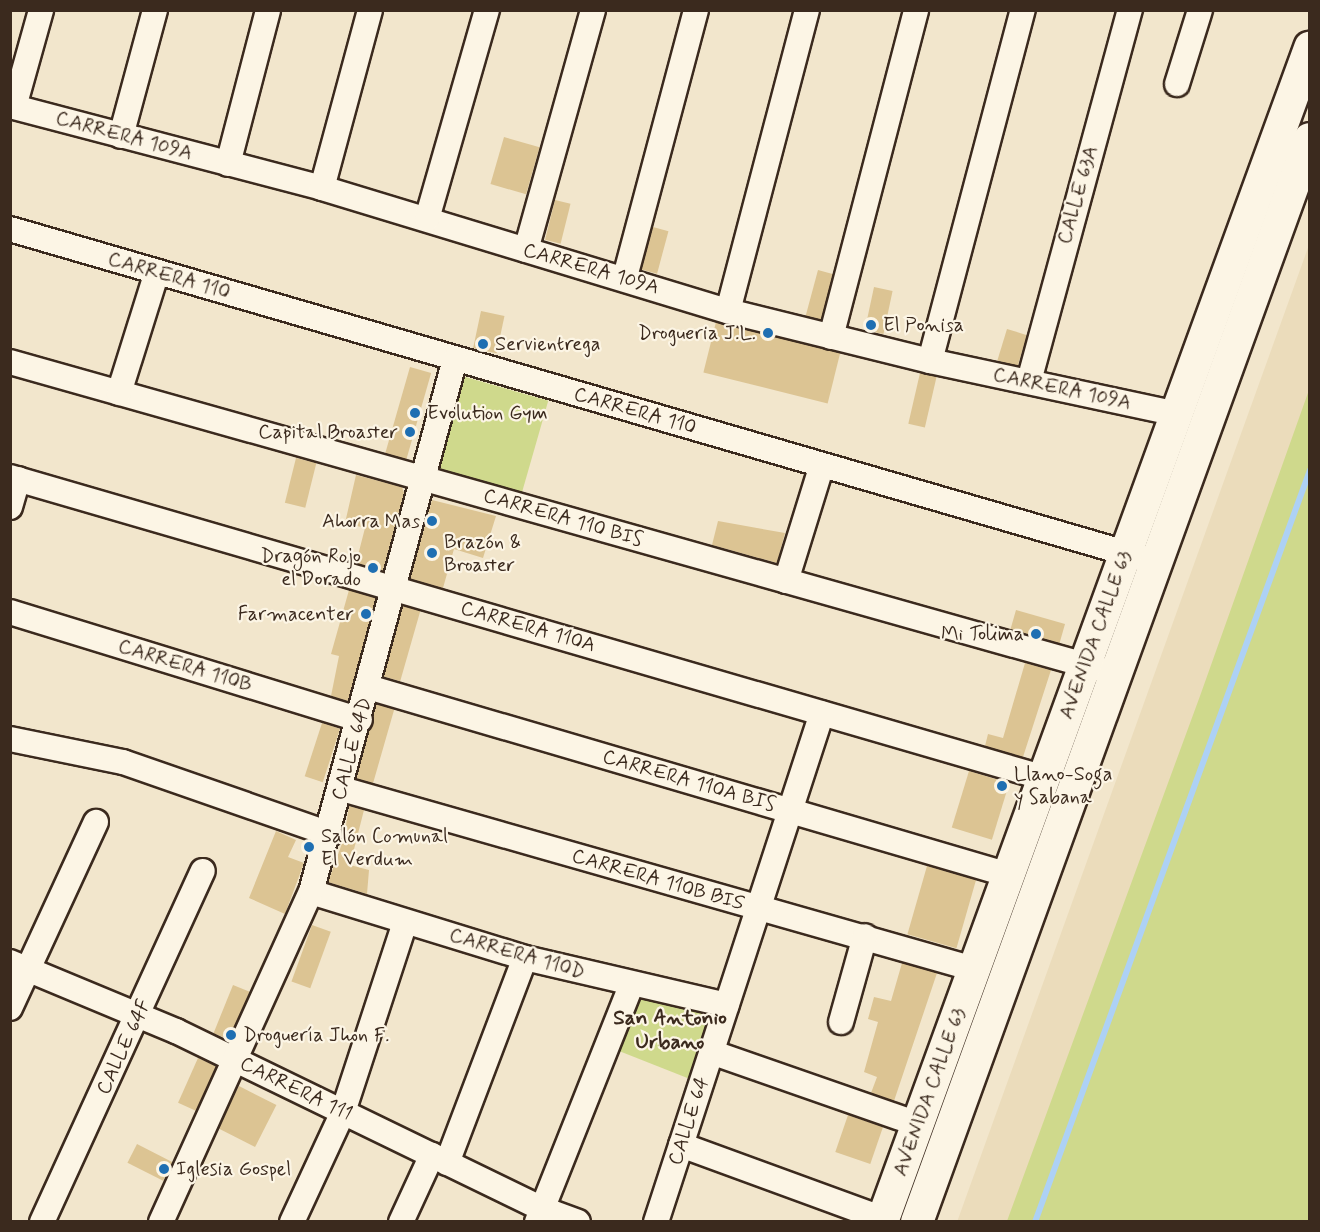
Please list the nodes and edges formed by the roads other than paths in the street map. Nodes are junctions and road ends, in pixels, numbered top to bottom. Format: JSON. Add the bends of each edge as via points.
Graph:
{"nodes":[{"id":1,"x":41,"y":10,"type":"edge"},
{"id":2,"x":155,"y":10,"type":"edge"},
{"id":3,"x":268,"y":10,"type":"edge"},
{"id":4,"x":370,"y":10,"type":"edge"},
{"id":5,"x":487,"y":10,"type":"edge"},
{"id":6,"x":593,"y":10,"type":"edge"},
{"id":7,"x":696,"y":10,"type":"edge"},
{"id":8,"x":807,"y":10,"type":"edge"},
{"id":9,"x":916,"y":10,"type":"edge"},
{"id":10,"x":1023,"y":10,"type":"edge"},
{"id":11,"x":1130,"y":10,"type":"edge"},
{"id":12,"x":1200,"y":10,"type":"edge"},
{"id":13,"x":1310,"y":48,"type":"edge"},
{"id":14,"x":1177,"y":84,"type":"dead end"},
{"id":15,"x":12,"y":106,"type":"edge"},
{"id":16,"x":121,"y":136,"type":"junction"},
{"id":17,"x":1310,"y":139,"type":"edge"},
{"id":18,"x":228,"y":164,"type":"junction"},
{"id":19,"x":322,"y":188,"type":"junction"},
{"id":20,"x":427,"y":219,"type":"junction"},
{"id":21,"x":10,"y":229,"type":"edge"},
{"id":22,"x":526,"y":250,"type":"junction"},
{"id":23,"x":157,"y":272,"type":"junction"},
{"id":24,"x":625,"y":277,"type":"junction"},
{"id":25,"x":728,"y":311,"type":"junction"},
{"id":26,"x":831,"y":338,"type":"junction"},
{"id":27,"x":455,"y":359,"type":"junction"},
{"id":28,"x":930,"y":361,"type":"junction"},
{"id":29,"x":10,"y":362,"type":"edge"},
{"id":30,"x":1029,"y":381,"type":"junction"},
{"id":31,"x":119,"y":393,"type":"junction"},
{"id":32,"x":1177,"y":414,"type":"junction"},
{"id":33,"x":822,"y":465,"type":"junction"},
{"id":34,"x":14,"y":478,"type":"edge"},
{"id":35,"x":423,"y":479,"type":"junction"},
{"id":36,"x":10,"y":507,"type":"edge"},
{"id":37,"x":1126,"y":553,"type":"junction"},
{"id":38,"x":1157,"y":562,"type":"junction"},
{"id":39,"x":786,"y":581,"type":"junction"},
{"id":40,"x":394,"y":588,"type":"junction"},
{"id":41,"x":10,"y":612,"type":"edge"},
{"id":42,"x":1085,"y":665,"type":"junction"},
{"id":43,"x":1116,"y":674,"type":"junction"},
{"id":44,"x":368,"y":687,"type":"junction"},
{"id":45,"x":822,"y":713,"type":"junction"},
{"id":46,"x":360,"y":720,"type":"junction"},
{"id":47,"x":13,"y":747,"type":"edge"},
{"id":48,"x":1044,"y":778,"type":"junction"},
{"id":49,"x":342,"y":789,"type":"junction"},
{"id":50,"x":790,"y":811,"type":"junction"},
{"id":51,"x":96,"y":822,"type":"dead end"},
{"id":52,"x":330,"y":834,"type":"junction"},
{"id":53,"x":203,"y":871,"type":"dead end"},
{"id":54,"x":1009,"y":875,"type":"junction"},
{"id":55,"x":311,"y":892,"type":"junction"},
{"id":56,"x":758,"y":909,"type":"junction"},
{"id":57,"x":405,"y":922,"type":"junction"},
{"id":58,"x":865,"y":936,"type":"junction"},
{"id":59,"x":525,"y":958,"type":"junction"},
{"id":60,"x":19,"y":966,"type":"edge"},
{"id":61,"x":974,"y":969,"type":"junction"},
{"id":62,"x":632,"y":986,"type":"junction"},
{"id":63,"x":727,"y":1005,"type":"junction"},
{"id":64,"x":10,"y":1008,"type":"edge"},
{"id":65,"x":138,"y":1016,"type":"junction"},
{"id":66,"x":841,"y":1022,"type":"dead end"},
{"id":67,"x":711,"y":1052,"type":"junction"},
{"id":68,"x":237,"y":1061,"type":"junction"},
{"id":69,"x":343,"y":1112,"type":"junction"},
{"id":70,"x":918,"y":1124,"type":"junction"},
{"id":71,"x":681,"y":1145,"type":"junction"},
{"id":72,"x":440,"y":1159,"type":"junction"},
{"id":73,"x":540,"y":1215,"type":"edge"},
{"id":74,"x":883,"y":1220,"type":"edge"},
{"id":75,"x":42,"y":1221,"type":"edge"},
{"id":76,"x":161,"y":1221,"type":"edge"},
{"id":77,"x":292,"y":1221,"type":"edge"},
{"id":78,"x":401,"y":1221,"type":"edge"},
{"id":79,"x":578,"y":1221,"type":"edge"},
{"id":80,"x":656,"y":1221,"type":"edge"},
{"id":81,"x":917,"y":1221,"type":"edge"}],
"edges":[{"from":1,"to":15,"type":"street"},
{"from":2,"to":16,"type":"street"},
{"from":3,"to":18,"type":"street"},
{"from":4,"to":19,"type":"street"},
{"from":5,"to":20,"type":"street"},
{"from":6,"to":22,"type":"street"},
{"from":7,"to":24,"type":"street"},
{"from":8,"to":25,"type":"street"},
{"from":9,"to":26,"type":"street"},
{"from":10,"to":28,"type":"street"},
{"from":11,"to":30,"type":"street","name":"CALLE 63A"},
{"from":12,"to":14,"type":"street"},
{"from":13,"to":32,"type":"main road","name":"AVENIDA CALLE 63"},
{"from":15,"to":16,"type":"street","name":"CARRERA 109A"},
{"from":16,"to":18,"type":"street","name":"CARRERA 109A"},
{"from":17,"to":38,"type":"main road","name":"AVENIDA CALLE 63"},
{"from":18,"to":19,"type":"street","name":"CARRERA 109A"},
{"from":19,"to":20,"type":"street","name":"CARRERA 109A"},
{"from":20,"to":22,"type":"street","name":"CARRERA 109A"},
{"from":21,"to":23,"type":"street","name":"CARRERA 110"},
{"from":22,"to":24,"type":"street","name":"CARRERA 109A"},
{"from":23,"to":27,"type":"street","name":"CARRERA 110"},
{"from":23,"to":31,"type":"street"},
{"from":24,"to":25,"type":"street","name":"CARRERA 109A"},
{"from":25,"to":26,"type":"street","name":"CARRERA 109A"},
{"from":26,"to":28,"type":"street","name":"CARRERA 109A"},
{"from":27,"to":33,"type":"street","name":"CARRERA 110"},
{"from":27,"to":35,"type":"street","name":"CALLE 64D"},
{"from":28,"to":30,"type":"street","name":"CARRERA 109A"},
{"from":29,"to":31,"type":"street","name":"CARRERA 110 BIS"},
{"from":30,"to":32,"type":"street","name":"CARRERA 109A"},
{"from":31,"to":35,"type":"street","name":"CARRERA 110 BIS"},
{"from":32,"to":37,"type":"main road","name":"AVENIDA CALLE 63"},
{"from":33,"to":37,"type":"street","name":"CARRERA 110"},
{"from":33,"to":39,"type":"street"},
{"from":34,"to":36,"type":"street"},
{"from":34,"to":40,"type":"street","name":"CARRERA 110A"},
{"from":35,"to":39,"type":"street","name":"CARRERA 110 BIS"},
{"from":35,"to":40,"type":"street","name":"CALLE 64D"},
{"from":37,"to":38,"type":"street","name":"CARRERA 110"},
{"from":37,"to":42,"type":"main road","name":"AVENIDA CALLE 63"},
{"from":38,"to":43,"type":"main road","name":"AVENIDA CALLE 63"},
{"from":39,"to":42,"type":"street","name":"CARRERA 110 BIS"},
{"from":40,"to":44,"type":"street","name":"CALLE 64D"},
{"from":40,"to":45,"type":"street","name":"CARRERA 110A"},
{"from":41,"to":46,"type":"street","name":"CARRERA 110B"},
{"from":42,"to":43,"type":"street","name":"CARRERA 110 BIS"},
{"from":42,"to":48,"type":"main road","name":"AVENIDA CALLE 63"},
{"from":43,"to":81,"type":"main road","name":"AVENIDA CALLE 63"},
{"from":44,"to":46,"type":"street","name":"CALLE 64D"},
{"from":44,"to":50,"type":"street","name":"CARRERA 110A BIS"},
{"from":45,"to":48,"type":"street","name":"CARRERA 110A"},
{"from":45,"to":50,"type":"street","name":"CALLE 64"},
{"from":46,"to":49,"type":"street","name":"CALLE 64D"},
{"from":47,"to":52,"type":"street","via":[[123,762]]},
{"from":48,"to":54,"type":"main road","name":"AVENIDA CALLE 63"},
{"from":49,"to":52,"type":"street","name":"CALLE 64D"},
{"from":49,"to":56,"type":"street","name":"CARRERA 110B BIS"},
{"from":50,"to":54,"type":"street","name":"CARRERA 110A BIS"},
{"from":50,"to":56,"type":"street","name":"CALLE 64"},
{"from":51,"to":60,"type":"street"},
{"from":52,"to":55,"type":"street","name":"CALLE 64D"},
{"from":53,"to":65,"type":"street","name":"CALLE 64F"},
{"from":54,"to":61,"type":"main road","name":"AVENIDA CALLE 63"},
{"from":55,"to":57,"type":"street","name":"CARRERA 110D"},
{"from":55,"to":68,"type":"street","name":"CALLE 64D"},
{"from":56,"to":58,"type":"street","name":"CARRERA 110B BIS"},
{"from":56,"to":63,"type":"street","name":"CALLE 64"},
{"from":57,"to":59,"type":"street","name":"CARRERA 110D"},
{"from":57,"to":69,"type":"street"},
{"from":58,"to":61,"type":"street","name":"CARRERA 110B BIS"},
{"from":58,"to":66,"type":"street"},
{"from":59,"to":62,"type":"street","name":"CARRERA 110D"},
{"from":59,"to":72,"type":"street"},
{"from":60,"to":64,"type":"street"},
{"from":60,"to":65,"type":"street","name":"CARRERA 111"},
{"from":61,"to":70,"type":"main road","name":"AVENIDA CALLE 63"},
{"from":62,"to":63,"type":"street","name":"CARRERA 110D"},
{"from":62,"to":73,"type":"street"},
{"from":63,"to":67,"type":"street","name":"CALLE 64"},
{"from":65,"to":68,"type":"street","name":"CARRERA 111"},
{"from":65,"to":75,"type":"street","name":"CALLE 64F"},
{"from":67,"to":70,"type":"street"},
{"from":67,"to":71,"type":"street","name":"CALLE 64"},
{"from":68,"to":69,"type":"street","name":"CARRERA 111"},
{"from":68,"to":76,"type":"street","name":"CALLE 64D"},
{"from":69,"to":72,"type":"street","name":"CARRERA 111"},
{"from":69,"to":77,"type":"street"},
{"from":70,"to":74,"type":"main road","name":"AVENIDA CALLE 63"},
{"from":71,"to":74,"type":"street"},
{"from":71,"to":80,"type":"street","name":"CALLE 64"},
{"from":72,"to":73,"type":"street","name":"CARRERA 111"},
{"from":72,"to":78,"type":"street"},
{"from":73,"to":79,"type":"street","name":"CARRERA 111"}]}
